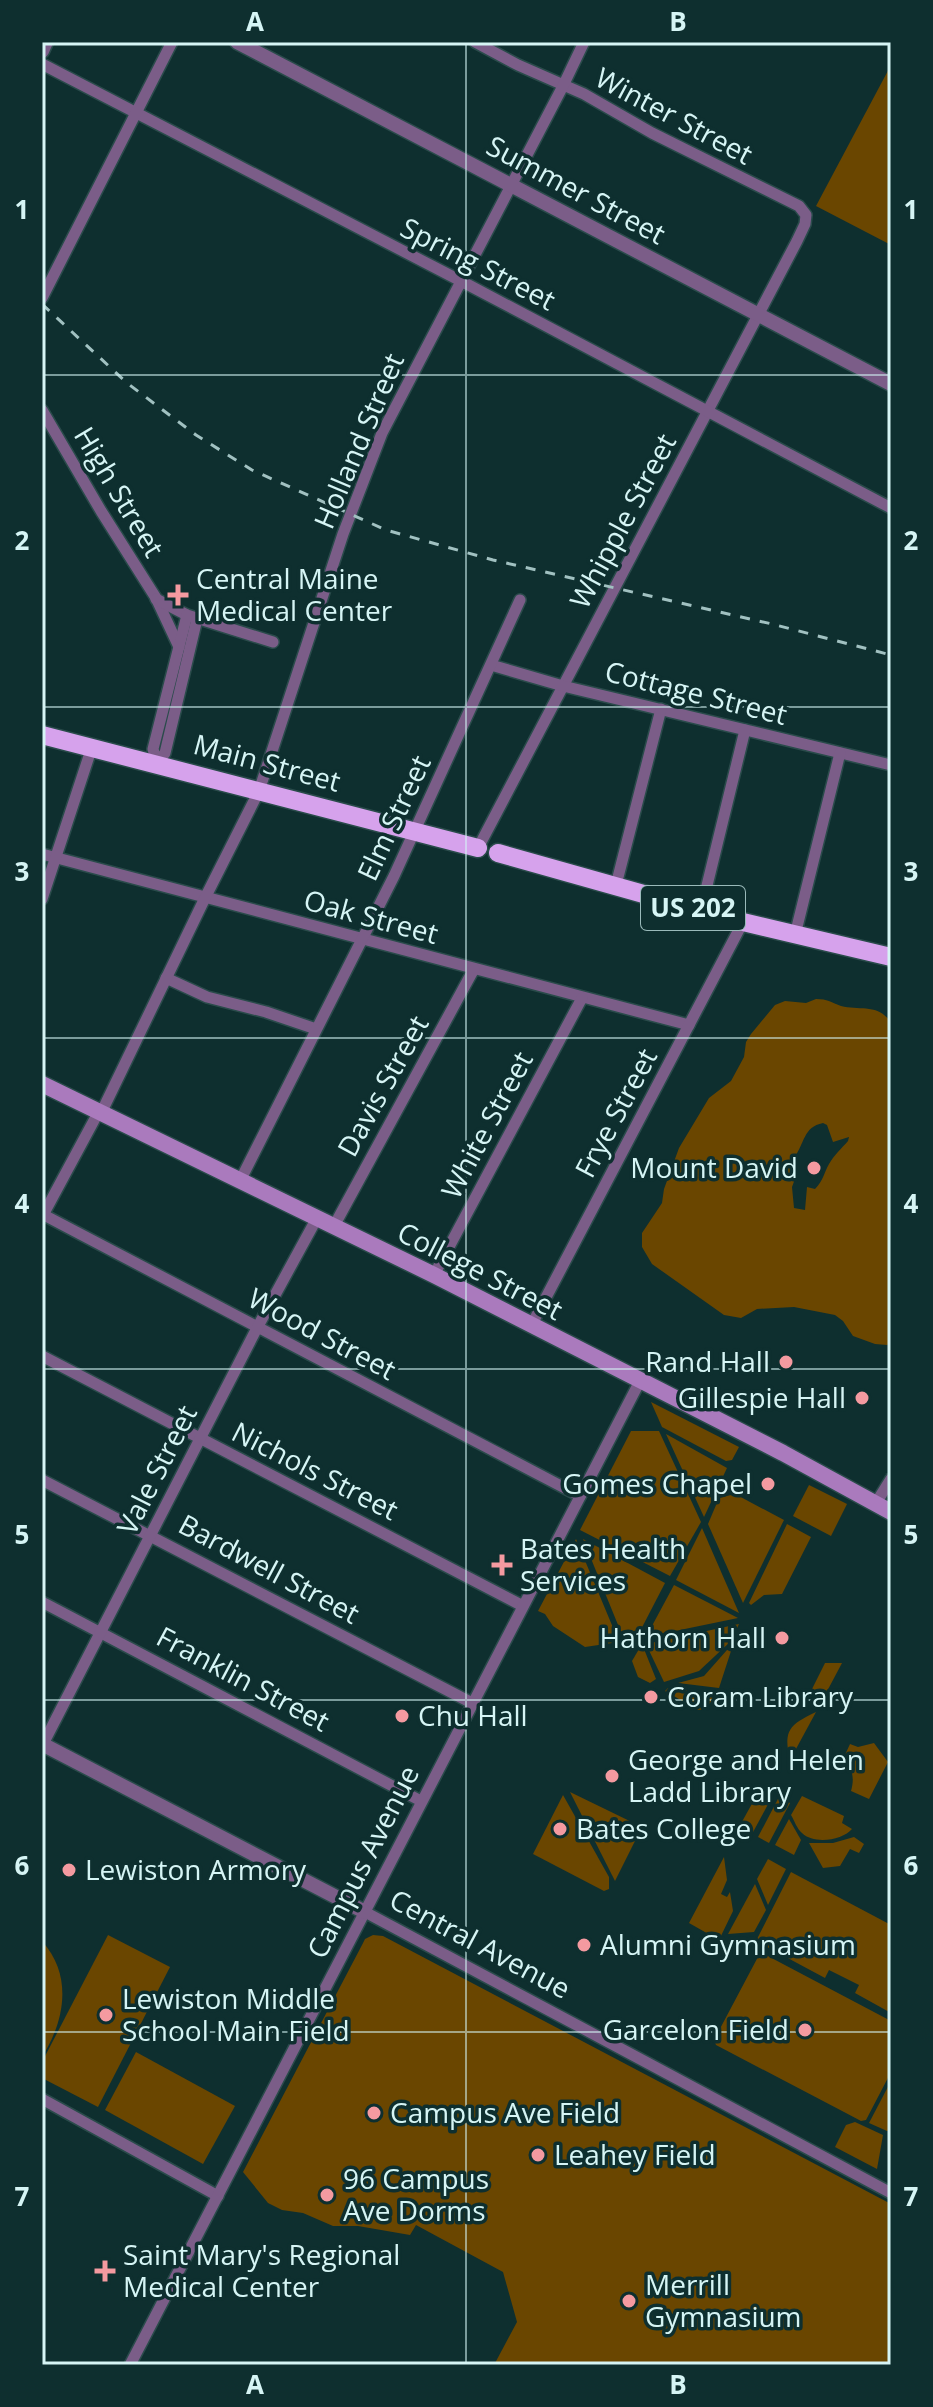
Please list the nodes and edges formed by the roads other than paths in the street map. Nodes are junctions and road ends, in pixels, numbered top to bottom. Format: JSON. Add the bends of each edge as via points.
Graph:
{"nodes":[{"id":1,"x":46,"y":42,"type":"edge"},
{"id":2,"x":172,"y":42,"type":"edge"},
{"id":3,"x":237,"y":42,"type":"edge"},
{"id":4,"x":475,"y":42,"type":"edge"},
{"id":5,"x":584,"y":42,"type":"edge"},
{"id":6,"x":42,"y":51,"type":"edge"},
{"id":7,"x":42,"y":64,"type":"edge"},
{"id":8,"x":563,"y":86,"type":"junction"},
{"id":9,"x":136,"y":113,"type":"junction"},
{"id":10,"x":511,"y":185,"type":"junction"},
{"id":11,"x":806,"y":215,"type":"joint"},
{"id":12,"x":461,"y":281,"type":"junction"},
{"id":13,"x":44,"y":294,"type":"edge"},
{"id":14,"x":758,"y":314,"type":"junction"},
{"id":15,"x":891,"y":384,"type":"edge"},
{"id":16,"x":42,"y":410,"type":"edge"},
{"id":17,"x":707,"y":412,"type":"junction"},
{"id":18,"x":891,"y":508,"type":"edge"},
{"id":19,"x":156,"y":598,"type":"junction"},
{"id":20,"x":520,"y":600,"type":"dead end"},
{"id":21,"x":192,"y":617,"type":"junction"},
{"id":22,"x":273,"y":642,"type":"dead end"},
{"id":23,"x":179,"y":647,"type":"junction"},
{"id":24,"x":491,"y":665,"type":"junction"},
{"id":25,"x":563,"y":686,"type":"junction"},
{"id":26,"x":661,"y":709,"type":"junction"},
{"id":27,"x":745,"y":730,"type":"junction"},
{"id":28,"x":42,"y":735,"type":"edge"},
{"id":29,"x":92,"y":747,"type":"junction"},
{"id":30,"x":840,"y":753,"type":"junction"},
{"id":31,"x":157,"y":763,"type":"junction"},
{"id":32,"x":891,"y":765,"type":"edge"},
{"id":33,"x":259,"y":791,"type":"junction"},
{"id":34,"x":414,"y":831,"type":"junction"},
{"id":35,"x":478,"y":848,"type":"joint"},
{"id":36,"x":498,"y":853,"type":"dead end"},
{"id":37,"x":42,"y":854,"type":"edge"},
{"id":38,"x":55,"y":858,"type":"junction"},
{"id":39,"x":616,"y":885,"type":"junction"},
{"id":40,"x":205,"y":898,"type":"junction"},
{"id":41,"x":42,"y":899,"type":"edge"},
{"id":42,"x":701,"y":910,"type":"junction"},
{"id":43,"x":743,"y":922,"type":"junction"},
{"id":44,"x":795,"y":935,"type":"junction"},
{"id":45,"x":361,"y":940,"type":"junction"},
{"id":46,"x":891,"y":957,"type":"edge"},
{"id":47,"x":474,"y":969,"type":"junction"},
{"id":48,"x":166,"y":978,"type":"junction"},
{"id":49,"x":582,"y":998,"type":"junction"},
{"id":50,"x":689,"y":1025,"type":"junction"},
{"id":51,"x":316,"y":1029,"type":"junction"},
{"id":52,"x":42,"y":1084,"type":"edge"},
{"id":53,"x":98,"y":1113,"type":"junction"},
{"id":54,"x":240,"y":1181,"type":"junction"},
{"id":55,"x":42,"y":1215,"type":"edge"},
{"id":56,"x":317,"y":1218,"type":"junction"},
{"id":57,"x":334,"y":1226,"type":"junction"},
{"id":58,"x":434,"y":1275,"type":"junction"},
{"id":59,"x":531,"y":1326,"type":"junction"},
{"id":60,"x":257,"y":1328,"type":"junction"},
{"id":61,"x":42,"y":1356,"type":"edge"},
{"id":62,"x":640,"y":1381,"type":"junction"},
{"id":63,"x":201,"y":1439,"type":"junction"},
{"id":64,"x":891,"y":1479,"type":"edge"},
{"id":65,"x":42,"y":1480,"type":"edge"},
{"id":66,"x":580,"y":1496,"type":"junction"},
{"id":67,"x":884,"y":1507,"type":"edge"},
{"id":68,"x":151,"y":1535,"type":"junction"},
{"id":69,"x":42,"y":1602,"type":"edge"},
{"id":70,"x":523,"y":1606,"type":"junction"},
{"id":71,"x":101,"y":1631,"type":"junction"},
{"id":72,"x":472,"y":1703,"type":"junction"},
{"id":73,"x":42,"y":1745,"type":"edge"},
{"id":74,"x":421,"y":1801,"type":"junction"},
{"id":75,"x":365,"y":1912,"type":"junction"},
{"id":76,"x":42,"y":2099,"type":"edge"},
{"id":77,"x":891,"y":2193,"type":"edge"},
{"id":78,"x":218,"y":2196,"type":"junction"},
{"id":79,"x":130,"y":2365,"type":"edge"}],
"edges":[{"from":1,"to":6,"type":"street"},
{"from":2,"to":9,"type":"street"},
{"from":3,"to":10,"type":"street","name":"Summer Street"},
{"from":4,"to":8,"type":"street","name":"Winter Street"},
{"from":5,"to":8,"type":"street","name":"Holland Street"},
{"from":7,"to":9,"type":"street","name":"Spring Street"},
{"from":8,"to":10,"type":"street","name":"Holland Street"},
{"from":8,"to":11,"type":"street","name":"Winter Street","via":[[799,206]]},
{"from":9,"to":12,"type":"street","name":"Spring Street"},
{"from":9,"to":13,"type":"street"},
{"from":10,"to":12,"type":"street","name":"Holland Street"},
{"from":10,"to":14,"type":"street","name":"Summer Street"},
{"from":11,"to":14,"type":"street","name":"Whipple Street"},
{"from":12,"to":17,"type":"street","name":"Spring Street"},
{"from":12,"to":33,"type":"street","name":"Holland Street","via":[[375,447]]},
{"from":14,"to":15,"type":"street","name":"Summer Street"},
{"from":14,"to":17,"type":"street","name":"Whipple Street"},
{"from":16,"to":19,"type":"street","name":"High Street"},
{"from":17,"to":18,"type":"street","name":"Spring Street"},
{"from":17,"to":25,"type":"street","name":"Whipple Street"},
{"from":19,"to":21,"type":"street","name":"High Street"},
{"from":19,"to":23,"type":"street","name":"High Street"},
{"from":20,"to":24,"type":"street","name":"Elm Street"},
{"from":21,"to":22,"type":"street","name":"High Street"},
{"from":21,"to":23,"type":"street"},
{"from":21,"to":31,"type":"street","via":[[165,753]]},
{"from":23,"to":31,"type":"street","via":[[153,749]]},
{"from":24,"to":25,"type":"street","name":"Cottage Street"},
{"from":24,"to":34,"type":"street","name":"Elm Street"},
{"from":25,"to":26,"type":"street","name":"Cottage Street"},
{"from":25,"to":35,"type":"street","name":"Whipple Street"},
{"from":26,"to":27,"type":"street","name":"Cottage Street"},
{"from":26,"to":39,"type":"street"},
{"from":27,"to":30,"type":"street","name":"Cottage Street"},
{"from":27,"to":42,"type":"street"},
{"from":28,"to":29,"type":"highway","name":"Main Street"},
{"from":29,"to":31,"type":"highway","name":"Main Street"},
{"from":29,"to":38,"type":"street"},
{"from":30,"to":32,"type":"street","name":"Cottage Street"},
{"from":30,"to":44,"type":"street"},
{"from":31,"to":33,"type":"highway","name":"Main Street"},
{"from":33,"to":34,"type":"highway","name":"Main Street"},
{"from":33,"to":40,"type":"street","name":"Holland Street"},
{"from":34,"to":35,"type":"highway","name":"Main Street"},
{"from":34,"to":45,"type":"street","name":"Elm Street"},
{"from":36,"to":39,"type":"highway","number":"US 202"},
{"from":37,"to":38,"type":"street","name":"Oak Street"},
{"from":38,"to":40,"type":"street","name":"Oak Street"},
{"from":38,"to":41,"type":"street"},
{"from":39,"to":42,"type":"highway","number":"US 202"},
{"from":40,"to":45,"type":"street","name":"Oak Street"},
{"from":40,"to":48,"type":"street","name":"Holland Street"},
{"from":42,"to":43,"type":"highway","number":"US 202"},
{"from":43,"to":44,"type":"highway","number":"US 202"},
{"from":43,"to":50,"type":"street","name":"Frye Street"},
{"from":44,"to":46,"type":"highway","number":"US 202"},
{"from":45,"to":47,"type":"street","name":"Oak Street"},
{"from":45,"to":51,"type":"street","name":"Elm Street"},
{"from":47,"to":49,"type":"street","name":"Oak Street"},
{"from":47,"to":57,"type":"street","name":"Davis Street"},
{"from":48,"to":51,"type":"street","via":[[207,997]]},
{"from":48,"to":53,"type":"street","name":"Holland Street"},
{"from":49,"to":50,"type":"street","name":"Oak Street"},
{"from":49,"to":58,"type":"street","name":"White Street"},
{"from":50,"to":59,"type":"street","name":"Frye Street"},
{"from":51,"to":54,"type":"street","name":"Elm Street"},
{"from":52,"to":53,"type":"main road","name":"College Street"},
{"from":53,"to":54,"type":"main road","name":"College Street"},
{"from":53,"to":55,"type":"street","name":"Holland Street"},
{"from":54,"to":56,"type":"main road","name":"College Street"},
{"from":55,"to":60,"type":"street","name":"Wood Street"},
{"from":56,"to":57,"type":"main road","name":"College Street"},
{"from":56,"to":60,"type":"street","name":"Vale Street"},
{"from":57,"to":58,"type":"main road","name":"College Street"},
{"from":58,"to":59,"type":"main road","name":"College Street"},
{"from":59,"to":62,"type":"main road","name":"College Street"},
{"from":60,"to":63,"type":"street","name":"Vale Street"},
{"from":60,"to":66,"type":"street","name":"Wood Street"},
{"from":61,"to":63,"type":"street","name":"Nichols Street"},
{"from":62,"to":66,"type":"street","name":"Campus Avenue"},
{"from":62,"to":67,"type":"main road","name":"College Street"},
{"from":63,"to":68,"type":"street","name":"Vale Street"},
{"from":63,"to":70,"type":"street","name":"Nichols Street"},
{"from":64,"to":67,"type":"street"},
{"from":65,"to":68,"type":"street","name":"Bardwell Street"},
{"from":66,"to":70,"type":"street","name":"Campus Avenue"},
{"from":68,"to":71,"type":"street","name":"Vale Street"},
{"from":68,"to":72,"type":"street","name":"Bardwell Street"},
{"from":69,"to":71,"type":"street","name":"Franklin Street"},
{"from":70,"to":72,"type":"street","name":"Campus Avenue"},
{"from":71,"to":73,"type":"street","name":"Vale Street"},
{"from":71,"to":74,"type":"street","name":"Franklin Street"},
{"from":72,"to":74,"type":"street","name":"Campus Avenue"},
{"from":73,"to":75,"type":"street","name":"Central Avenue"},
{"from":74,"to":75,"type":"street","name":"Campus Avenue"},
{"from":75,"to":77,"type":"street","name":"Central Avenue"},
{"from":75,"to":78,"type":"street","name":"Campus Avenue"},
{"from":76,"to":78,"type":"street"},
{"from":78,"to":79,"type":"street","name":"Campus Avenue"}]}
